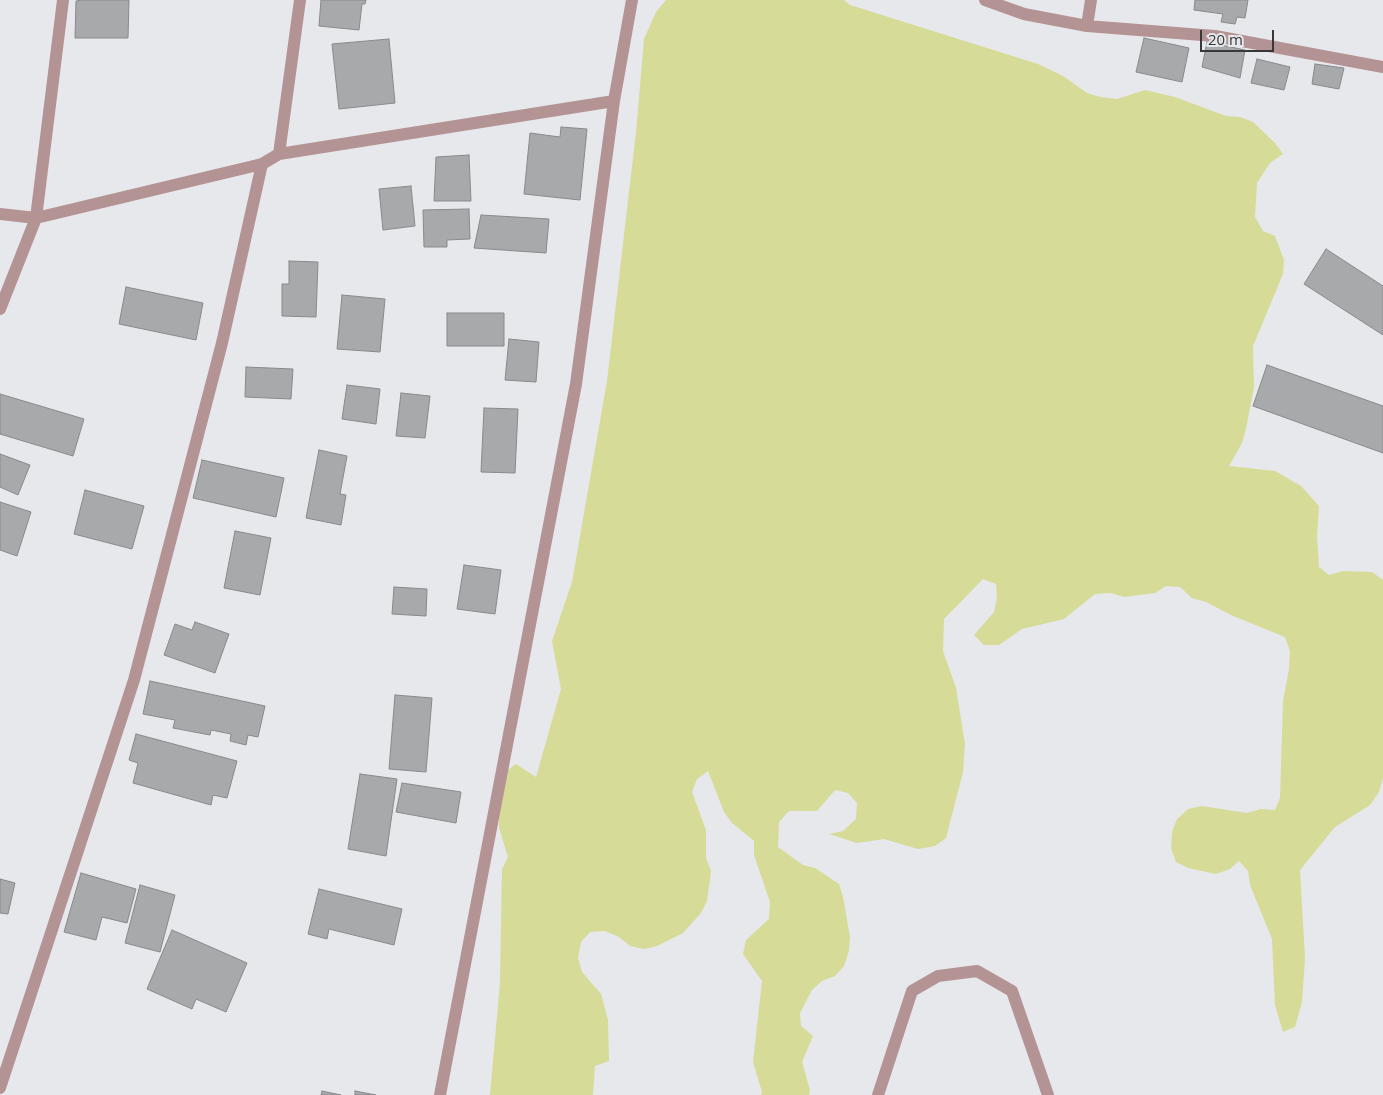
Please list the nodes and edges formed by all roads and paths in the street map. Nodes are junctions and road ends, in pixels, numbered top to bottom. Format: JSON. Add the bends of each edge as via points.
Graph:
{"nodes":[{"id":1,"x":63,"y":0,"type":"edge"},
{"id":2,"x":300,"y":0,"type":"edge"},
{"id":3,"x":632,"y":0,"type":"edge"},
{"id":4,"x":985,"y":0,"type":"edge"},
{"id":5,"x":1091,"y":0,"type":"edge"},
{"id":6,"x":1087,"y":26,"type":"junction"},
{"id":7,"x":1383,"y":68,"type":"edge"},
{"id":8,"x":614,"y":101,"type":"junction"},
{"id":9,"x":279,"y":154,"type":"junction"},
{"id":10,"x":262,"y":164,"type":"junction"},
{"id":11,"x":0,"y":214,"type":"edge"},
{"id":12,"x":36,"y":218,"type":"junction"},
{"id":13,"x":0,"y":309,"type":"edge"},
{"id":14,"x":0,"y":1088,"type":"edge"},
{"id":15,"x":440,"y":1095,"type":"edge"},
{"id":16,"x":878,"y":1095,"type":"edge"},
{"id":17,"x":1048,"y":1095,"type":"edge"}],
"edges":[{"from":1,"to":12,"type":"street"},
{"from":2,"to":9,"type":"street"},
{"from":3,"to":8,"type":"street"},
{"from":4,"to":6,"type":"street","via":[[1024,14]]},
{"from":5,"to":6,"type":"street"},
{"from":6,"to":7,"type":"street","via":[[1215,36]]},
{"from":8,"to":9,"type":"street"},
{"from":8,"to":15,"type":"street","via":[[576,384]]},
{"from":9,"to":10,"type":"street"},
{"from":10,"to":12,"type":"street"},
{"from":10,"to":14,"type":"street","via":[[222,343],[134,680]]},
{"from":11,"to":12,"type":"street"},
{"from":12,"to":13,"type":"street"},
{"from":16,"to":17,"type":"street","via":[[912,991],[938,976],[977,971],[1012,991]]}]}
